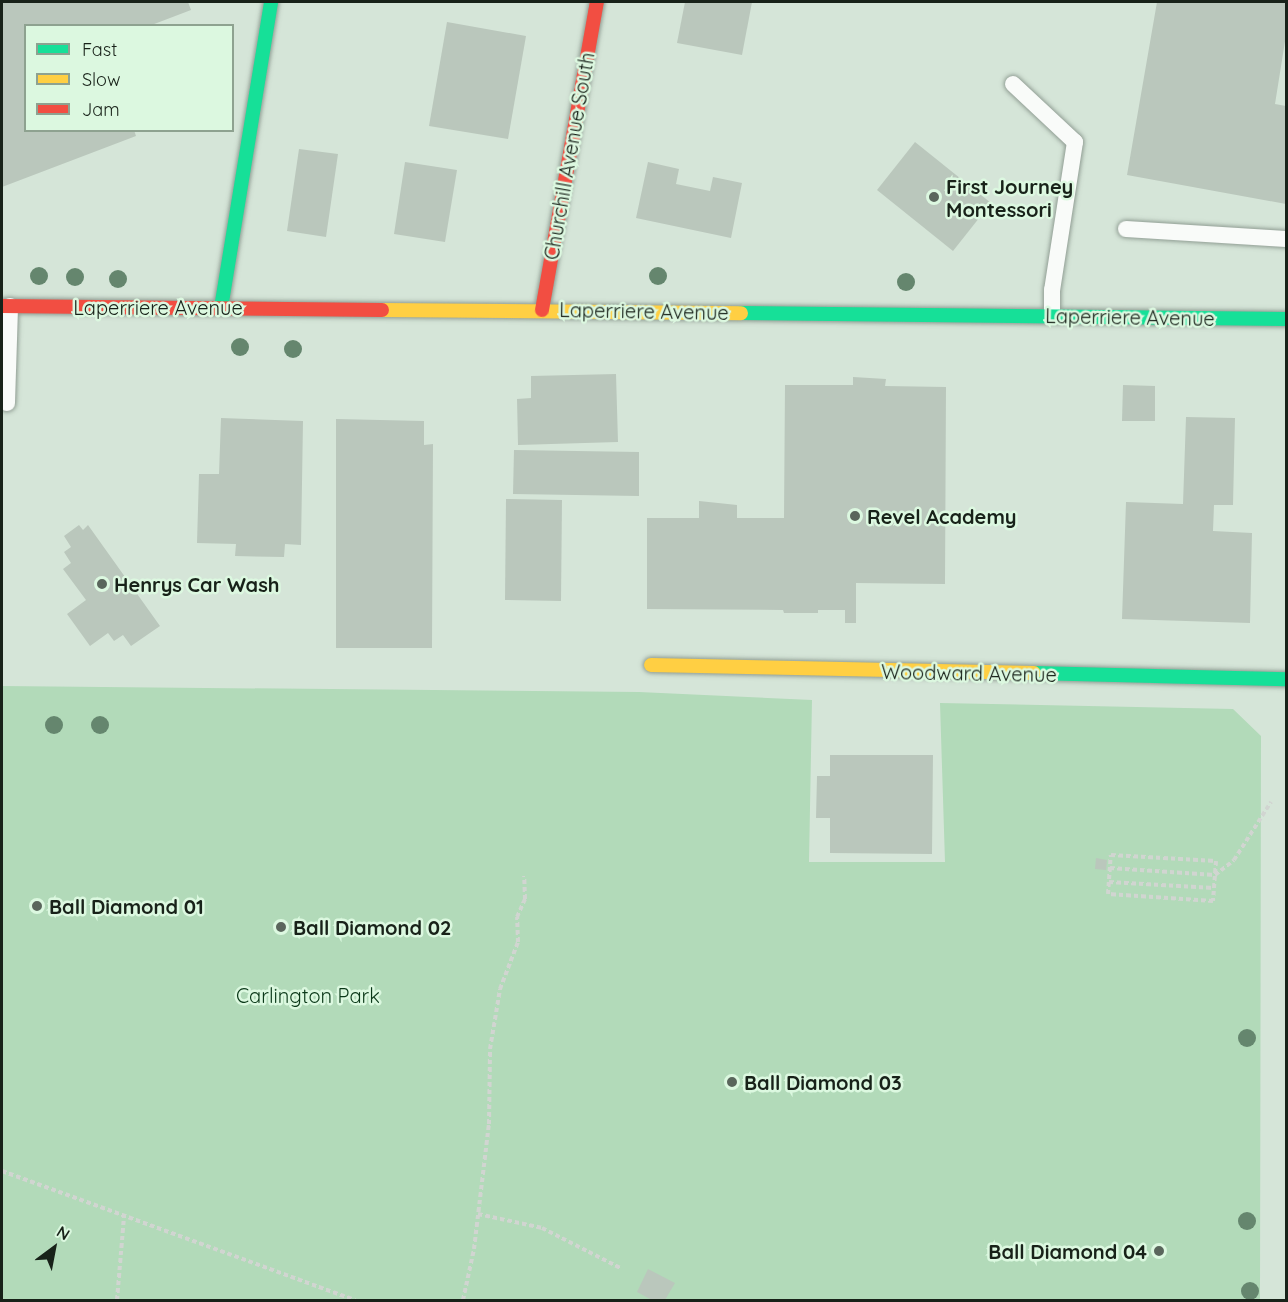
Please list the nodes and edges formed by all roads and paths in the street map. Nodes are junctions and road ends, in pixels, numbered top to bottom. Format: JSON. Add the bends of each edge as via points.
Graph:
{"nodes":[{"id":1,"x":271,"y":2,"type":"edge"},
{"id":2,"x":597,"y":2,"type":"edge"},
{"id":3,"x":1013,"y":84,"type":"dead end"},
{"id":4,"x":1125,"y":229,"type":"dead end"},
{"id":5,"x":1287,"y":239,"type":"edge"},
{"id":6,"x":6,"y":306,"type":"edge"},
{"id":7,"x":221,"y":308,"type":"junction"},
{"id":8,"x":542,"y":310,"type":"junction"},
{"id":9,"x":1052,"y":316,"type":"junction"},
{"id":10,"x":1287,"y":319,"type":"edge"},
{"id":11,"x":7,"y":403,"type":"dead end"},
{"id":12,"x":651,"y":665,"type":"dead end"},
{"id":13,"x":1287,"y":679,"type":"edge"},
{"id":14,"x":1271,"y":802,"type":"dead end"},
{"id":15,"x":1110,"y":868,"type":"junction"},
{"id":16,"x":1215,"y":875,"type":"junction"},
{"id":17,"x":524,"y":876,"type":"dead end"},
{"id":18,"x":1109,"y":882,"type":"junction"},
{"id":19,"x":1214,"y":888,"type":"junction"},
{"id":20,"x":2,"y":1171,"type":"edge"},
{"id":21,"x":478,"y":1214,"type":"junction"},
{"id":22,"x":124,"y":1217,"type":"junction"},
{"id":23,"x":620,"y":1268,"type":"dead end"},
{"id":24,"x":117,"y":1300,"type":"edge"},
{"id":25,"x":355,"y":1300,"type":"edge"},
{"id":26,"x":463,"y":1300,"type":"edge"}],
"edges":[{"from":1,"to":7,"type":"street"},
{"from":2,"to":8,"type":"street","name":"Churchill Avenue South"},
{"from":3,"to":9,"type":"lane","via":[[1075,142],[1052,290]]},
{"from":4,"to":5,"type":"lane"},
{"from":6,"to":7,"type":"street","name":"Laperriere Avenue"},
{"from":6,"to":11,"type":"lane"},
{"from":7,"to":8,"type":"street","name":"Laperriere Avenue"},
{"from":8,"to":9,"type":"street","name":"Laperriere Avenue"},
{"from":9,"to":10,"type":"street","name":"Laperriere Avenue"},
{"from":12,"to":13,"type":"street","name":"Woodward Avenue"},
{"from":14,"to":16,"type":"path","via":[[1234,860]]},
{"from":15,"to":16,"type":"path"},
{"from":15,"to":16,"type":"path","via":[[1111,855],[1216,861]]},
{"from":15,"to":18,"type":"path"},
{"from":16,"to":19,"type":"path"},
{"from":17,"to":21,"type":"path","via":[[525,899],[517,917],[518,942],[500,989],[490,1049],[489,1124]]},
{"from":18,"to":19,"type":"path"},
{"from":18,"to":19,"type":"path","via":[[1108,894],[1213,901]]},
{"from":20,"to":22,"type":"path"},
{"from":21,"to":23,"type":"path","via":[[542,1228]]},
{"from":21,"to":26,"type":"path"},
{"from":22,"to":24,"type":"path"},
{"from":22,"to":25,"type":"path"}]}
